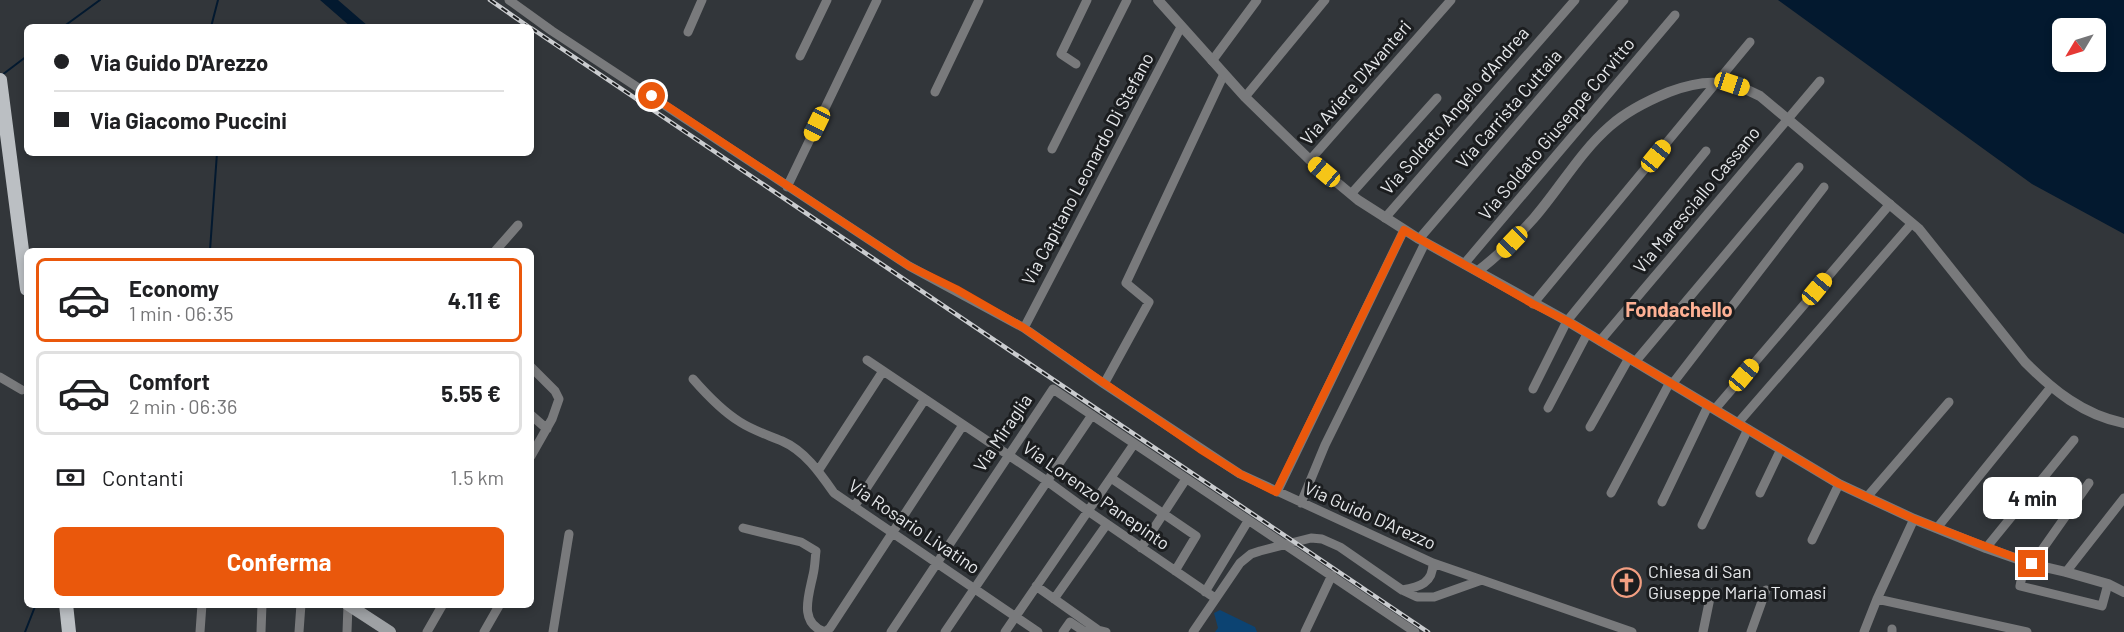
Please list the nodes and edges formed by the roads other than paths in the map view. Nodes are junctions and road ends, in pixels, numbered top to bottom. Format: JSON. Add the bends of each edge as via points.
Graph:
{"nodes":[{"id":1,"x":509,"y":0,"type":"edge"},
{"id":2,"x":702,"y":0,"type":"edge"},
{"id":3,"x":827,"y":0,"type":"edge"},
{"id":4,"x":877,"y":0,"type":"edge"},
{"id":5,"x":979,"y":0,"type":"edge"},
{"id":6,"x":1087,"y":0,"type":"edge"},
{"id":7,"x":1127,"y":0,"type":"edge"},
{"id":8,"x":1158,"y":0,"type":"edge"},
{"id":9,"x":1257,"y":0,"type":"edge"},
{"id":10,"x":1325,"y":0,"type":"edge"},
{"id":11,"x":1451,"y":0,"type":"edge"},
{"id":12,"x":1575,"y":0,"type":"edge"},
{"id":13,"x":1624,"y":0,"type":"edge"},
{"id":14,"x":1676,"y":15,"type":"dead end"},
{"id":15,"x":1181,"y":27,"type":"junction"},
{"id":16,"x":687,"y":32,"type":"dead end"},
{"id":17,"x":1750,"y":42,"type":"dead end"},
{"id":18,"x":800,"y":56,"type":"dead end"},
{"id":19,"x":1212,"y":61,"type":"junction"},
{"id":20,"x":1076,"y":64,"type":"dead end"},
{"id":21,"x":1224,"y":74,"type":"junction"},
{"id":22,"x":0,"y":80,"type":"edge"},
{"id":23,"x":1820,"y":81,"type":"dead end"},
{"id":24,"x":1717,"y":83,"type":"junction"},
{"id":25,"x":935,"y":92,"type":"dead end"},
{"id":26,"x":1245,"y":97,"type":"junction"},
{"id":27,"x":1437,"y":98,"type":"dead end"},
{"id":28,"x":2,"y":113,"type":"edge"},
{"id":29,"x":1788,"y":118,"type":"junction"},
{"id":30,"x":1052,"y":149,"type":"dead end"},
{"id":31,"x":1706,"y":151,"type":"dead end"},
{"id":32,"x":1310,"y":160,"type":"junction"},
{"id":33,"x":1799,"y":167,"type":"dead end"},
{"id":34,"x":787,"y":187,"type":"junction"},
{"id":35,"x":1824,"y":187,"type":"dead end"},
{"id":36,"x":1351,"y":194,"type":"junction"},
{"id":37,"x":1890,"y":204,"type":"junction"},
{"id":38,"x":1385,"y":218,"type":"junction"},
{"id":39,"x":1912,"y":223,"type":"junction"},
{"id":40,"x":518,"y":225,"type":"dead end"},
{"id":41,"x":1404,"y":230,"type":"junction"},
{"id":42,"x":1422,"y":241,"type":"junction"},
{"id":43,"x":498,"y":248,"type":"edge"},
{"id":44,"x":1464,"y":264,"type":"junction"},
{"id":45,"x":24,"y":268,"type":"edge"},
{"id":46,"x":1478,"y":271,"type":"junction"},
{"id":47,"x":1533,"y":304,"type":"junction"},
{"id":48,"x":1567,"y":321,"type":"junction"},
{"id":49,"x":1024,"y":328,"type":"junction"},
{"id":50,"x":1587,"y":334,"type":"junction"},
{"id":51,"x":1600,"y":341,"type":"junction"},
{"id":52,"x":867,"y":360,"type":"dead end"},
{"id":53,"x":1632,"y":360,"type":"junction"},
{"id":54,"x":534,"y":370,"type":"edge"},
{"id":55,"x":883,"y":371,"type":"junction"},
{"id":56,"x":0,"y":376,"type":"edge"},
{"id":57,"x":693,"y":379,"type":"dead end"},
{"id":58,"x":1671,"y":383,"type":"junction"},
{"id":59,"x":1104,"y":384,"type":"junction"},
{"id":60,"x":2051,"y":387,"type":"junction"},
{"id":61,"x":1533,"y":389,"type":"dead end"},
{"id":62,"x":22,"y":390,"type":"dead end"},
{"id":63,"x":925,"y":399,"type":"junction"},
{"id":64,"x":1949,"y":402,"type":"dead end"},
{"id":65,"x":1711,"y":407,"type":"junction"},
{"id":66,"x":1548,"y":408,"type":"dead end"},
{"id":67,"x":1092,"y":416,"type":"junction"},
{"id":68,"x":534,"y":418,"type":"edge"},
{"id":69,"x":2124,"y":423,"type":"edge"},
{"id":70,"x":963,"y":425,"type":"junction"},
{"id":71,"x":1743,"y":426,"type":"junction"},
{"id":72,"x":1590,"y":427,"type":"dead end"},
{"id":73,"x":547,"y":429,"type":"junction"},
{"id":74,"x":2074,"y":440,"type":"dead end"},
{"id":75,"x":1134,"y":444,"type":"junction"},
{"id":76,"x":1781,"y":449,"type":"junction"},
{"id":77,"x":534,"y":451,"type":"edge"},
{"id":78,"x":1008,"y":456,"type":"junction"},
{"id":79,"x":819,"y":471,"type":"junction"},
{"id":80,"x":1111,"y":478,"type":"junction"},
{"id":81,"x":1186,"y":479,"type":"junction"},
{"id":82,"x":1047,"y":481,"type":"junction"},
{"id":83,"x":2089,"y":483,"type":"dead end"},
{"id":84,"x":1839,"y":484,"type":"junction"},
{"id":85,"x":1276,"y":492,"type":"junction"},
{"id":86,"x":1611,"y":493,"type":"dead end"},
{"id":87,"x":1760,"y":493,"type":"dead end"},
{"id":88,"x":1867,"y":496,"type":"junction"},
{"id":89,"x":2124,"y":498,"type":"edge"},
{"id":90,"x":1662,"y":502,"type":"dead end"},
{"id":91,"x":1301,"y":503,"type":"junction"},
{"id":92,"x":854,"y":507,"type":"junction"},
{"id":93,"x":1088,"y":511,"type":"junction"},
{"id":94,"x":1163,"y":513,"type":"junction"},
{"id":95,"x":1914,"y":519,"type":"junction"},
{"id":96,"x":1248,"y":521,"type":"junction"},
{"id":97,"x":1107,"y":524,"type":"junction"},
{"id":98,"x":1702,"y":525,"type":"dead end"},
{"id":99,"x":743,"y":528,"type":"dead end"},
{"id":100,"x":1937,"y":528,"type":"junction"},
{"id":101,"x":892,"y":532,"type":"junction"},
{"id":102,"x":569,"y":534,"type":"dead end"},
{"id":103,"x":1812,"y":540,"type":"dead end"},
{"id":104,"x":1141,"y":548,"type":"junction"},
{"id":105,"x":1986,"y":548,"type":"junction"},
{"id":106,"x":937,"y":563,"type":"junction"},
{"id":107,"x":1433,"y":563,"type":"junction"},
{"id":108,"x":2029,"y":563,"type":"junction"},
{"id":109,"x":1174,"y":571,"type":"junction"},
{"id":110,"x":2066,"y":572,"type":"junction"},
{"id":111,"x":1332,"y":576,"type":"junction"},
{"id":112,"x":1479,"y":581,"type":"junction"},
{"id":113,"x":2108,"y":584,"type":"junction"},
{"id":114,"x":1036,"y":586,"type":"junction"},
{"id":115,"x":975,"y":589,"type":"junction"},
{"id":116,"x":1402,"y":590,"type":"junction"},
{"id":117,"x":1766,"y":590,"type":"dead end"},
{"id":118,"x":1205,"y":592,"type":"junction"},
{"id":119,"x":2124,"y":592,"type":"edge"},
{"id":120,"x":1712,"y":593,"type":"dead end"},
{"id":121,"x":1215,"y":598,"type":"junction"},
{"id":122,"x":1054,"y":599,"type":"junction"},
{"id":123,"x":1877,"y":599,"type":"junction"},
{"id":124,"x":66,"y":608,"type":"edge"},
{"id":125,"x":202,"y":608,"type":"edge"},
{"id":126,"x":262,"y":608,"type":"edge"},
{"id":127,"x":301,"y":608,"type":"edge"},
{"id":128,"x":348,"y":608,"type":"edge"},
{"id":129,"x":353,"y":608,"type":"edge"},
{"id":130,"x":441,"y":608,"type":"edge"},
{"id":131,"x":498,"y":608,"type":"edge"},
{"id":132,"x":1015,"y":616,"type":"junction"},
{"id":133,"x":833,"y":630,"type":"edge"},
{"id":134,"x":1036,"y":631,"type":"edge"},
{"id":135,"x":1102,"y":631,"type":"edge"},
{"id":136,"x":69,"y":632,"type":"edge"},
{"id":137,"x":200,"y":632,"type":"edge"},
{"id":138,"x":261,"y":632,"type":"edge"},
{"id":139,"x":299,"y":632,"type":"edge"},
{"id":140,"x":347,"y":632,"type":"edge"},
{"id":141,"x":390,"y":632,"type":"edge"},
{"id":142,"x":427,"y":632,"type":"edge"},
{"id":143,"x":484,"y":632,"type":"edge"},
{"id":144,"x":553,"y":632,"type":"edge"},
{"id":145,"x":891,"y":632,"type":"edge"},
{"id":146,"x":945,"y":632,"type":"edge"},
{"id":147,"x":1005,"y":632,"type":"edge"},
{"id":148,"x":1063,"y":632,"type":"edge"},
{"id":149,"x":1085,"y":632,"type":"edge"},
{"id":150,"x":1193,"y":632,"type":"edge"},
{"id":151,"x":1305,"y":632,"type":"edge"},
{"id":152,"x":1415,"y":632,"type":"edge"},
{"id":153,"x":1632,"y":632,"type":"edge"},
{"id":154,"x":1703,"y":632,"type":"edge"},
{"id":155,"x":1751,"y":632,"type":"edge"},
{"id":156,"x":1864,"y":632,"type":"edge"},
{"id":157,"x":2027,"y":632,"type":"edge"}],
"edges":[{"from":1,"to":34,"type":"street","name":"Via Guido D'Arezzo"},
{"from":2,"to":16,"type":"street"},
{"from":3,"to":18,"type":"street"},
{"from":4,"to":34,"type":"street"},
{"from":5,"to":25,"type":"street"},
{"from":6,"to":20,"type":"street","via":[[1061,54]]},
{"from":7,"to":30,"type":"street"},
{"from":8,"to":15,"type":"street"},
{"from":9,"to":19,"type":"street"},
{"from":10,"to":26,"type":"street"},
{"from":11,"to":32,"type":"street","name":"Via Aviere D'Avanteri"},
{"from":12,"to":38,"type":"street","name":"Via Soldato Angelo d'Andrea"},
{"from":13,"to":42,"type":"street","name":"Via Carrista Cuttaia"},
{"from":14,"to":44,"type":"street","name":"Via Soldato Giuseppe Corvitto"},
{"from":15,"to":19,"type":"street"},
{"from":15,"to":49,"type":"street","name":"Via Capitano Leonardo Di Stefano"},
{"from":17,"to":24,"type":"street"},
{"from":19,"to":21,"type":"street"},
{"from":21,"to":26,"type":"street"},
{"from":21,"to":59,"type":"street","via":[[1126,283],[1149,302]]},
{"from":22,"to":28,"type":"main road"},
{"from":23,"to":29,"type":"street","name":"Via Maresciallo Cassano"},
{"from":24,"to":29,"type":"street","via":[[1746,89]]},
{"from":24,"to":46,"type":"street","via":[[1698,82],[1645,102],[1609,127],[1535,217]]},
{"from":24,"to":47,"type":"street"},
{"from":26,"to":32,"type":"street"},
{"from":27,"to":36,"type":"street"},
{"from":28,"to":45,"type":"main road"},
{"from":29,"to":37,"type":"street"},
{"from":29,"to":51,"type":"street","name":"Via Maresciallo Cassano"},
{"from":31,"to":48,"type":"street"},
{"from":32,"to":36,"type":"street"},
{"from":33,"to":53,"type":"street"},
{"from":34,"to":49,"type":"street","name":"Via Guido D'Arezzo","via":[[909,266]]},
{"from":35,"to":58,"type":"street"},
{"from":36,"to":38,"type":"street"},
{"from":37,"to":39,"type":"street"},
{"from":37,"to":65,"type":"street"},
{"from":38,"to":41,"type":"street"},
{"from":39,"to":60,"type":"street","via":[[2025,362]]},
{"from":39,"to":71,"type":"street"},
{"from":40,"to":43,"type":"street"},
{"from":41,"to":42,"type":"street"},
{"from":41,"to":85,"type":"street"},
{"from":42,"to":44,"type":"street"},
{"from":42,"to":91,"type":"street","name":"Via Carrista Cuttaia"},
{"from":44,"to":46,"type":"street"},
{"from":46,"to":47,"type":"street"},
{"from":47,"to":48,"type":"street"},
{"from":48,"to":50,"type":"street"},
{"from":48,"to":61,"type":"street"},
{"from":49,"to":59,"type":"street","name":"Via Guido D'Arezzo"},
{"from":50,"to":51,"type":"street"},
{"from":50,"to":66,"type":"street"},
{"from":51,"to":53,"type":"street"},
{"from":52,"to":55,"type":"street","name":"Via Lorenzo Panepinto"},
{"from":53,"to":58,"type":"street"},
{"from":53,"to":72,"type":"street"},
{"from":54,"to":73,"type":"street","via":[[559,399]]},
{"from":55,"to":63,"type":"street","name":"Via Lorenzo Panepinto"},
{"from":55,"to":79,"type":"street"},
{"from":56,"to":62,"type":"street"},
{"from":57,"to":79,"type":"street","name":"Via Rosario Livatino","via":[[740,422],[784,442]]},
{"from":58,"to":65,"type":"street"},
{"from":58,"to":86,"type":"street"},
{"from":59,"to":85,"type":"street","name":"Via Guido D'Arezzo","via":[[1210,456]]},
{"from":60,"to":69,"type":"street","via":[[2076,406]]},
{"from":60,"to":100,"type":"street"},
{"from":63,"to":70,"type":"street","name":"Via Lorenzo Panepinto"},
{"from":63,"to":92,"type":"street"},
{"from":64,"to":88,"type":"street"},
{"from":65,"to":71,"type":"street"},
{"from":65,"to":90,"type":"street"},
{"from":67,"to":75,"type":"street","name":"Via Miraglia"},
{"from":67,"to":78,"type":"street","name":"Via Miraglia","via":[[1053,389]]},
{"from":67,"to":82,"type":"street"},
{"from":68,"to":73,"type":"street"},
{"from":70,"to":78,"type":"street","name":"Via Lorenzo Panepinto"},
{"from":70,"to":101,"type":"street"},
{"from":71,"to":76,"type":"street"},
{"from":71,"to":98,"type":"street"},
{"from":73,"to":77,"type":"street"},
{"from":74,"to":105,"type":"street"},
{"from":75,"to":80,"type":"street"},
{"from":75,"to":81,"type":"street","name":"Via Miraglia"},
{"from":76,"to":84,"type":"street"},
{"from":76,"to":87,"type":"street"},
{"from":78,"to":82,"type":"street","name":"Via Lorenzo Panepinto"},
{"from":78,"to":106,"type":"street","name":"Via Miraglia"},
{"from":79,"to":92,"type":"street","name":"Via Rosario Livatino","via":[[834,493]]},
{"from":80,"to":93,"type":"street"},
{"from":80,"to":94,"type":"street"},
{"from":81,"to":94,"type":"street"},
{"from":81,"to":96,"type":"street","name":"Via Miraglia"},
{"from":82,"to":93,"type":"street","name":"Via Lorenzo Panepinto"},
{"from":82,"to":115,"type":"street"},
{"from":83,"to":108,"type":"street"},
{"from":84,"to":88,"type":"street"},
{"from":84,"to":103,"type":"street"},
{"from":85,"to":91,"type":"street","name":"Via Guido D'Arezzo"},
{"from":88,"to":95,"type":"street"},
{"from":89,"to":110,"type":"street"},
{"from":91,"to":107,"type":"street","name":"Via Guido D'Arezzo"},
{"from":92,"to":101,"type":"street","name":"Via Rosario Livatino"},
{"from":93,"to":97,"type":"street","name":"Via Lorenzo Panepinto"},
{"from":93,"to":114,"type":"street"},
{"from":94,"to":104,"type":"street"},
{"from":94,"to":109,"type":"street","via":[[1196,536]]},
{"from":95,"to":100,"type":"street"},
{"from":95,"to":123,"type":"street"},
{"from":96,"to":111,"type":"street","name":"Via Miraglia"},
{"from":96,"to":118,"type":"street"},
{"from":97,"to":104,"type":"street","name":"Via Lorenzo Panepinto"},
{"from":97,"to":122,"type":"street"},
{"from":99,"to":133,"type":"street","via":[[801,542],[816,551],[808,612],[817,629]]},
{"from":100,"to":105,"type":"street"},
{"from":101,"to":106,"type":"street","name":"Via Rosario Livatino"},
{"from":101,"to":133,"type":"street"},
{"from":102,"to":144,"type":"street"},
{"from":104,"to":109,"type":"street","name":"Via Lorenzo Panepinto"},
{"from":105,"to":108,"type":"street"},
{"from":106,"to":115,"type":"street","name":"Via Rosario Livatino"},
{"from":106,"to":145,"type":"street","name":"Via Miraglia"},
{"from":107,"to":112,"type":"street","name":"Via Guido D'Arezzo"},
{"from":107,"to":116,"type":"street","via":[[1428,581]]},
{"from":108,"to":110,"type":"street"},
{"from":108,"to":113,"type":"street","via":[[2020,586],[2102,606]]},
{"from":109,"to":118,"type":"street","name":"Via Lorenzo Panepinto"},
{"from":110,"to":113,"type":"street"},
{"from":111,"to":151,"type":"street"},
{"from":111,"to":152,"type":"street","name":"Via Miraglia"},
{"from":112,"to":116,"type":"street","via":[[1434,597],[1417,597]]},
{"from":112,"to":153,"type":"street","name":"Via Guido D'Arezzo"},
{"from":113,"to":119,"type":"street"},
{"from":114,"to":122,"type":"street"},
{"from":114,"to":132,"type":"street"},
{"from":115,"to":132,"type":"street","name":"Via Rosario Livatino"},
{"from":115,"to":146,"type":"street"},
{"from":116,"to":121,"type":"street","via":[[1340,547],[1311,538],[1251,554]]},
{"from":117,"to":155,"type":"street"},
{"from":118,"to":121,"type":"street","name":"Via Lorenzo Panepinto"},
{"from":120,"to":154,"type":"street"},
{"from":121,"to":150,"type":"street"},
{"from":122,"to":135,"type":"street"},
{"from":123,"to":156,"type":"street"},
{"from":123,"to":157,"type":"street"},
{"from":124,"to":136,"type":"main road"},
{"from":125,"to":137,"type":"street"},
{"from":126,"to":138,"type":"street"},
{"from":127,"to":139,"type":"street"},
{"from":128,"to":140,"type":"street"},
{"from":129,"to":141,"type":"main road"},
{"from":130,"to":142,"type":"street"},
{"from":131,"to":143,"type":"street"},
{"from":132,"to":134,"type":"street","name":"Via Rosario Livatino"},
{"from":132,"to":147,"type":"street"},
{"from":135,"to":149,"type":"street"},
{"from":148,"to":149,"type":"street","via":[[1070,622]]}]}
